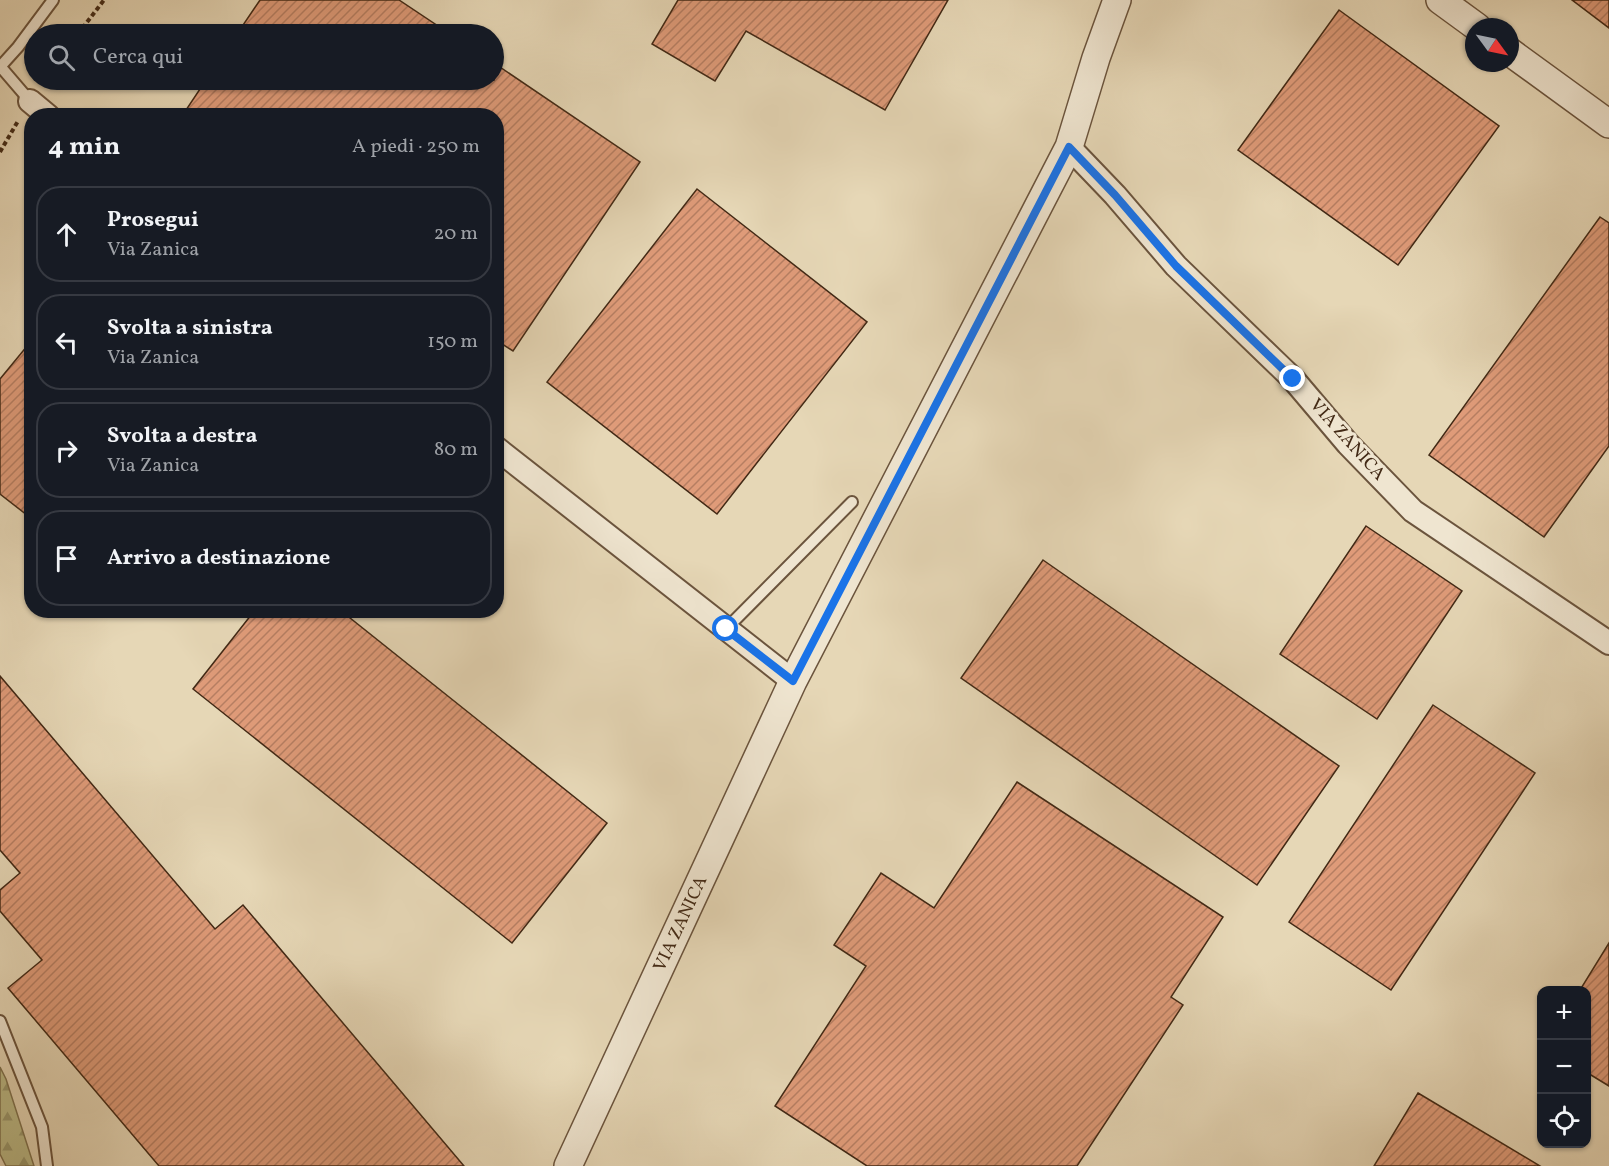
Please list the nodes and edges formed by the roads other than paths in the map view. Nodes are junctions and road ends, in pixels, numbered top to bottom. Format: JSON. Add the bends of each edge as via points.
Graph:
{"nodes":[{"id":1,"x":53,"y":0,"type":"edge"},
{"id":2,"x":1117,"y":0,"type":"edge"},
{"id":3,"x":1440,"y":0,"type":"edge"},
{"id":4,"x":1465,"y":18,"type":"edge"},
{"id":5,"x":35,"y":24,"type":"edge"},
{"id":6,"x":24,"y":39,"type":"edge"},
{"id":7,"x":1519,"y":59,"type":"edge"},
{"id":8,"x":0,"y":67,"type":"edge"},
{"id":9,"x":30,"y":101,"type":"joint"},
{"id":10,"x":38,"y":108,"type":"edge"},
{"id":11,"x":1609,"y":124,"type":"edge"},
{"id":12,"x":1069,"y":147,"type":"junction"},
{"id":13,"x":504,"y":454,"type":"edge"},
{"id":14,"x":852,"y":502,"type":"dead end"},
{"id":15,"x":726,"y":629,"type":"junction"},
{"id":16,"x":1609,"y":643,"type":"edge"},
{"id":17,"x":793,"y":681,"type":"junction"},
{"id":18,"x":0,"y":1021,"type":"edge"},
{"id":19,"x":47,"y":1166,"type":"edge"},
{"id":20,"x":568,"y":1166,"type":"edge"}],
"edges":[{"from":1,"to":5,"type":"lane"},
{"from":2,"to":12,"type":"street","name":"VIA ZANICA"},
{"from":3,"to":4,"type":"street"},
{"from":6,"to":8,"type":"lane"},
{"from":7,"to":11,"type":"street"},
{"from":8,"to":9,"type":"lane"},
{"from":9,"to":10,"type":"street"},
{"from":12,"to":16,"type":"street","name":"VIA ZANICA","via":[[1176,266],[1293,379],[1348,444],[1413,511]]},
{"from":12,"to":17,"type":"street","name":"VIA ZANICA"},
{"from":13,"to":15,"type":"street"},
{"from":14,"to":15,"type":"lane"},
{"from":15,"to":17,"type":"street"},
{"from":17,"to":20,"type":"street","name":"VIA ZANICA"},
{"from":18,"to":19,"type":"lane","via":[[42,1127]]}]}
